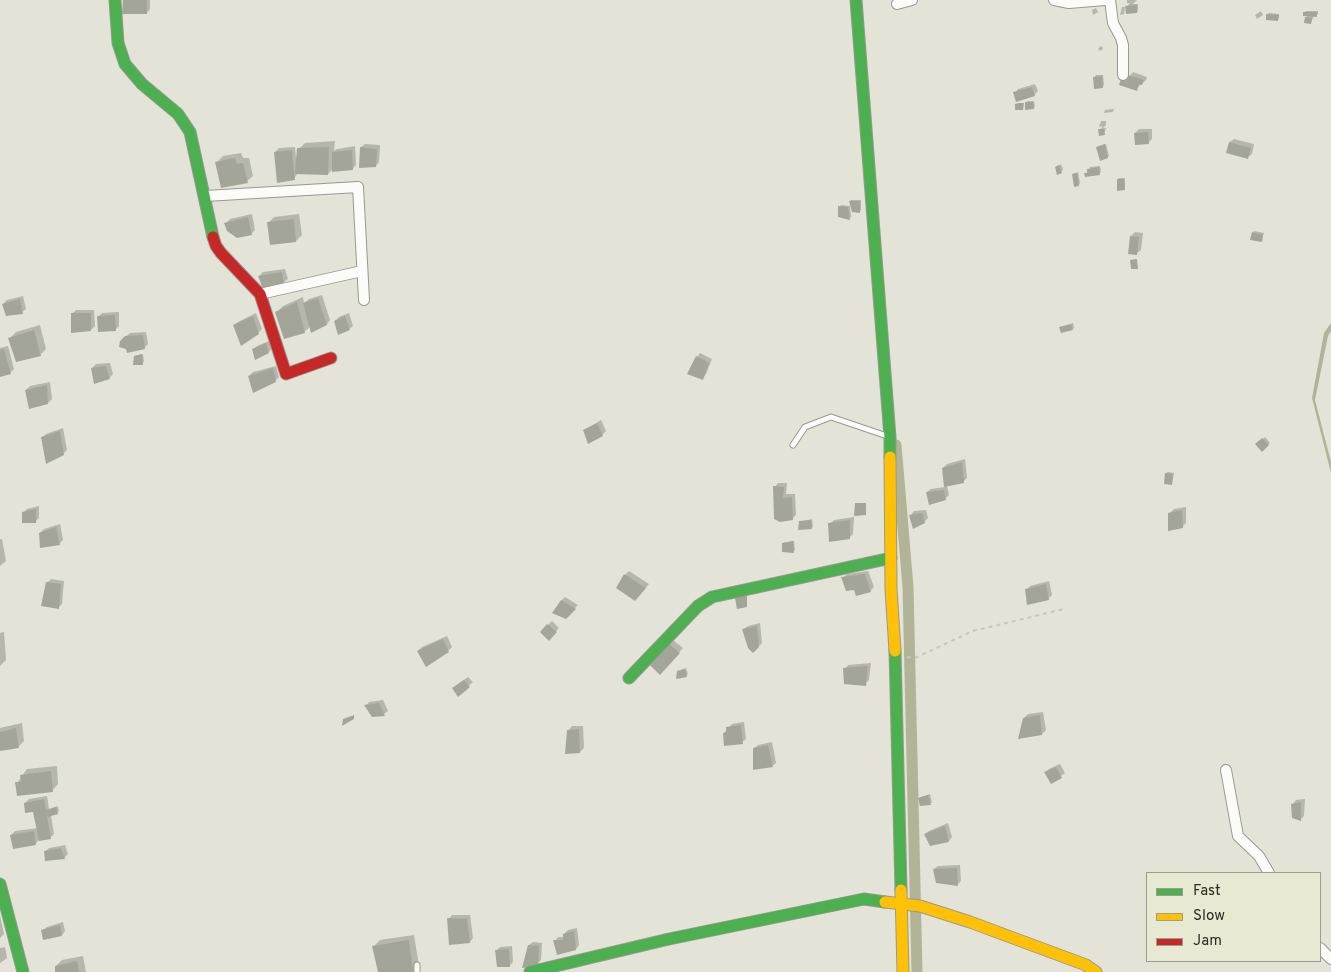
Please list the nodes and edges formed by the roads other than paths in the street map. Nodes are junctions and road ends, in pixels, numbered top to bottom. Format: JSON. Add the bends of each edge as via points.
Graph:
{"nodes":[{"id":1,"x":115,"y":0,"type":"edge"},
{"id":2,"x":856,"y":0,"type":"edge"},
{"id":3,"x":912,"y":0,"type":"edge"},
{"id":4,"x":1054,"y":0,"type":"edge"},
{"id":5,"x":1105,"y":0,"type":"edge"},
{"id":6,"x":1110,"y":0,"type":"edge"},
{"id":7,"x":897,"y":4,"type":"dead end"},
{"id":8,"x":1123,"y":74,"type":"dead end"},
{"id":9,"x":205,"y":196,"type":"junction"},
{"id":10,"x":362,"y":271,"type":"junction"},
{"id":11,"x":260,"y":294,"type":"junction"},
{"id":12,"x":364,"y":300,"type":"dead end"},
{"id":13,"x":331,"y":358,"type":"dead end"},
{"id":14,"x":890,"y":437,"type":"junction"},
{"id":15,"x":792,"y":445,"type":"dead end"},
{"id":16,"x":891,"y":558,"type":"junction"},
{"id":17,"x":629,"y":678,"type":"dead end"},
{"id":18,"x":1226,"y":770,"type":"dead end"},
{"id":19,"x":1269,"y":872,"type":"edge"},
{"id":20,"x":0,"y":884,"type":"edge"},
{"id":21,"x":903,"y":904,"type":"junction"},
{"id":22,"x":1321,"y":949,"type":"edge"},
{"id":23,"x":1331,"y":959,"type":"edge"},
{"id":24,"x":417,"y":965,"type":"dead end"},
{"id":25,"x":23,"y":972,"type":"edge"},
{"id":26,"x":417,"y":972,"type":"edge"},
{"id":27,"x":530,"y":972,"type":"edge"},
{"id":28,"x":903,"y":972,"type":"edge"},
{"id":29,"x":1096,"y":972,"type":"edge"}],
"edges":[{"from":1,"to":9,"type":"street","via":[[118,48],[122,58],[136,78],[175,110],[187,127]]},
{"from":2,"to":14,"type":"street"},
{"from":3,"to":7,"type":"street"},
{"from":4,"to":5,"type":"street","via":[[1070,3]]},
{"from":6,"to":8,"type":"street","via":[[1113,23],[1123,45]]},
{"from":9,"to":10,"type":"street","via":[[358,187]]},
{"from":9,"to":11,"type":"street","via":[[216,246]]},
{"from":10,"to":11,"type":"street"},
{"from":10,"to":12,"type":"street"},
{"from":11,"to":13,"type":"street","via":[[286,374]]},
{"from":14,"to":15,"type":"lane","via":[[831,417],[805,427]]},
{"from":14,"to":16,"type":"street"},
{"from":16,"to":17,"type":"street","via":[[712,597],[698,606]]},
{"from":16,"to":21,"type":"street"},
{"from":18,"to":19,"type":"street","via":[[1238,836],[1259,856]]},
{"from":20,"to":25,"type":"street"},
{"from":21,"to":27,"type":"street","via":[[864,899],[669,939]]},
{"from":21,"to":28,"type":"street"},
{"from":21,"to":29,"type":"street","via":[[970,922],[1086,965]]},
{"from":22,"to":23,"type":"street"},
{"from":24,"to":26,"type":"lane"}]}
